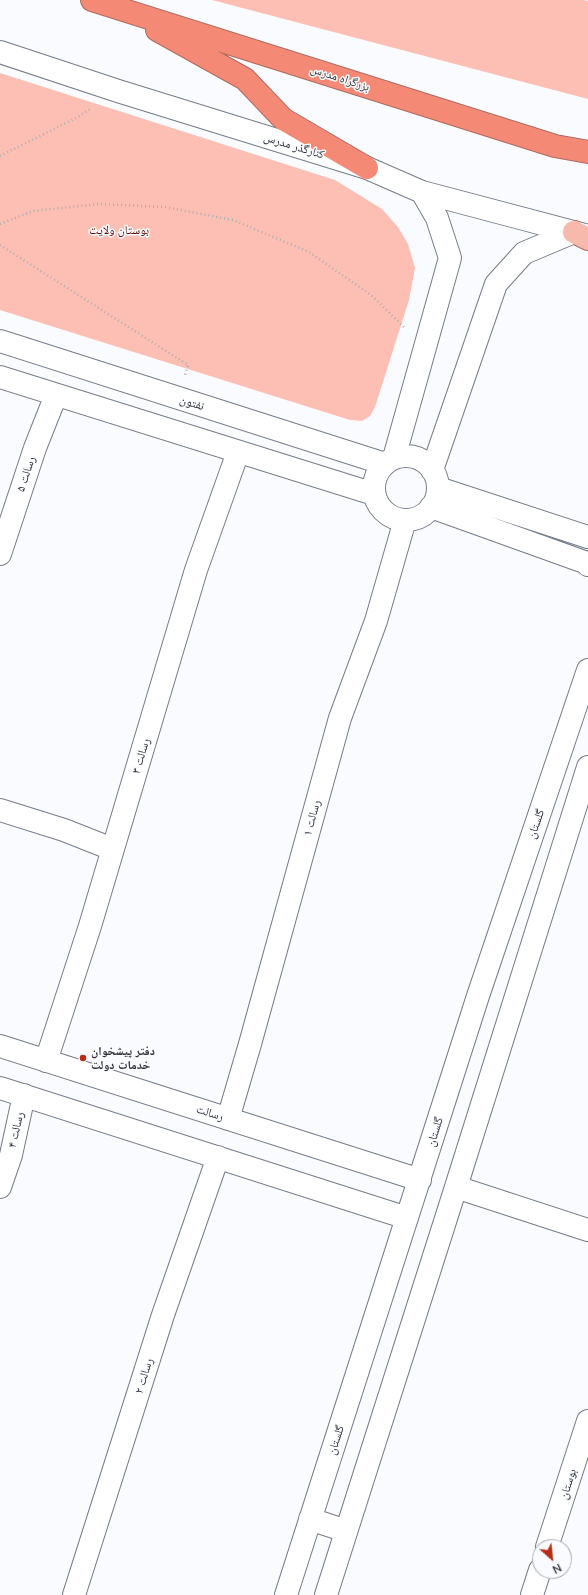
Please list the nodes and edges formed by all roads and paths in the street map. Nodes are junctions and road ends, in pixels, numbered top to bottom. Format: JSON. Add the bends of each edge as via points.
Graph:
{"nodes":[{"id":1,"x":92,"y":0,"type":"edge"},
{"id":2,"x":118,"y":8,"type":"junction"},
{"id":3,"x":0,"y":52,"type":"edge"},
{"id":4,"x":118,"y":91,"type":"junction"},
{"id":5,"x":588,"y":152,"type":"edge"},
{"id":6,"x":0,"y":156,"type":"edge"},
{"id":7,"x":367,"y":168,"type":"junction"},
{"id":8,"x":422,"y":192,"type":"junction"},
{"id":9,"x":0,"y":224,"type":"edge"},
{"id":10,"x":583,"y":236,"type":"edge"},
{"id":11,"x":0,"y":245,"type":"edge"},
{"id":12,"x":0,"y":341,"type":"edge"},
{"id":13,"x":424,"y":348,"type":"junction"},
{"id":14,"x":0,"y":377,"type":"edge"},
{"id":15,"x":56,"y":394,"type":"junction"},
{"id":16,"x":178,"y":398,"type":"junction"},
{"id":17,"x":238,"y":452,"type":"junction"},
{"id":18,"x":389,"y":461,"type":"junction"},
{"id":19,"x":434,"y":488,"type":"junction"},
{"id":20,"x":374,"y":494,"type":"junction"},
{"id":21,"x":405,"y":520,"type":"junction"},
{"id":22,"x":588,"y":537,"type":"edge"},
{"id":23,"x":0,"y":554,"type":"edge"},
{"id":24,"x":587,"y":564,"type":"edge"},
{"id":25,"x":588,"y":670,"type":"edge"},
{"id":26,"x":588,"y":767,"type":"edge"},
{"id":27,"x":0,"y":810,"type":"edge"},
{"id":28,"x":112,"y":849,"type":"junction"},
{"id":29,"x":0,"y":1046,"type":"edge"},
{"id":30,"x":46,"y":1061,"type":"junction"},
{"id":31,"x":0,"y":1088,"type":"edge"},
{"id":32,"x":24,"y":1096,"type":"junction"},
{"id":33,"x":228,"y":1119,"type":"junction"},
{"id":34,"x":218,"y":1157,"type":"junction"},
{"id":35,"x":420,"y":1180,"type":"junction"},
{"id":36,"x":0,"y":1187,"type":"edge"},
{"id":37,"x":456,"y":1187,"type":"junction"},
{"id":38,"x":407,"y":1218,"type":"junction"},
{"id":39,"x":588,"y":1230,"type":"edge"},
{"id":40,"x":588,"y":1421,"type":"edge"},
{"id":41,"x":310,"y":1519,"type":"junction"},
{"id":42,"x":346,"y":1531,"type":"junction"},
{"id":43,"x":551,"y":1539,"type":"edge"},
{"id":44,"x":537,"y":1579,"type":"edge"},
{"id":45,"x":74,"y":1595,"type":"edge"},
{"id":46,"x":286,"y":1595,"type":"edge"},
{"id":47,"x":326,"y":1595,"type":"edge"},
{"id":48,"x":532,"y":1595,"type":"edge"}],
"edges":[{"from":1,"to":2,"type":"highway","name":"بزرگراه مدرس"},
{"from":2,"to":5,"type":"highway","name":"بزرگراه مدرس","via":[[555,146]]},
{"from":2,"to":7,"type":"highway","via":[[245,79],[283,119]]},
{"from":3,"to":4,"type":"street","name":"کنارگذر مدرس"},
{"from":4,"to":6,"type":"path","via":[[76,118]]},
{"from":4,"to":7,"type":"street","name":"کنارگذر مدرس"},
{"from":7,"to":8,"type":"street","name":"کنارگذر مدرس"},
{"from":8,"to":10,"type":"street","name":"کنارگذر مدرس"},
{"from":8,"to":13,"type":"street","via":[[437,218],[450,258]]},
{"from":9,"to":13,"type":"path","via":[[33,211],[99,204],[165,207],[233,220],[309,252],[371,295]]},
{"from":10,"to":19,"type":"street","via":[[524,254],[496,284]]},
{"from":11,"to":16,"type":"path","via":[[188,365]]},
{"from":12,"to":16,"type":"street","name":"نفتون"},
{"from":13,"to":18,"type":"street"},
{"from":14,"to":15,"type":"street"},
{"from":15,"to":17,"type":"street"},
{"from":15,"to":23,"type":"street","name":"رسالت ۵"},
{"from":16,"to":18,"type":"street","name":"نفتون"},
{"from":17,"to":20,"type":"street"},
{"from":17,"to":28,"type":"street","name":"رسالت ۳","via":[[196,570]]},
{"from":18,"to":19,"type":"street","via":[[405,456],[425,462]]},
{"from":18,"to":20,"type":"street","via":[[378,473],[374,483]]},
{"from":19,"to":21,"type":"street","via":[[424,514]]},
{"from":19,"to":22,"type":"street"},
{"from":19,"to":24,"type":"street"},
{"from":20,"to":21,"type":"street","via":[[386,513]]},
{"from":21,"to":33,"type":"street","name":"رسالت ۱","via":[[376,621],[340,718]]},
{"from":25,"to":35,"type":"street","name":"گلستان","via":[[478,996]]},
{"from":26,"to":37,"type":"street"},
{"from":27,"to":28,"type":"street","via":[[64,830]]},
{"from":28,"to":30,"type":"street","name":"رسالت ۳"},
{"from":29,"to":30,"type":"street","name":"رسالت"},
{"from":30,"to":33,"type":"street","name":"رسالت"},
{"from":31,"to":32,"type":"street"},
{"from":32,"to":34,"type":"street"},
{"from":32,"to":36,"type":"street","name":"رسالت ۴","via":[[11,1156]]},
{"from":33,"to":35,"type":"street","name":"رسالت"},
{"from":34,"to":38,"type":"street"},
{"from":34,"to":45,"type":"street","name":"رسالت ۲","via":[[163,1315]]},
{"from":35,"to":38,"type":"street","name":"گلستان"},
{"from":37,"to":39,"type":"street"},
{"from":37,"to":42,"type":"street"},
{"from":38,"to":41,"type":"street","name":"گلستان"},
{"from":40,"to":43,"type":"street","name":"بوستان"},
{"from":41,"to":42,"type":"street"},
{"from":41,"to":46,"type":"street","name":"گلستان"},
{"from":42,"to":47,"type":"street"},
{"from":44,"to":48,"type":"street"}]}
